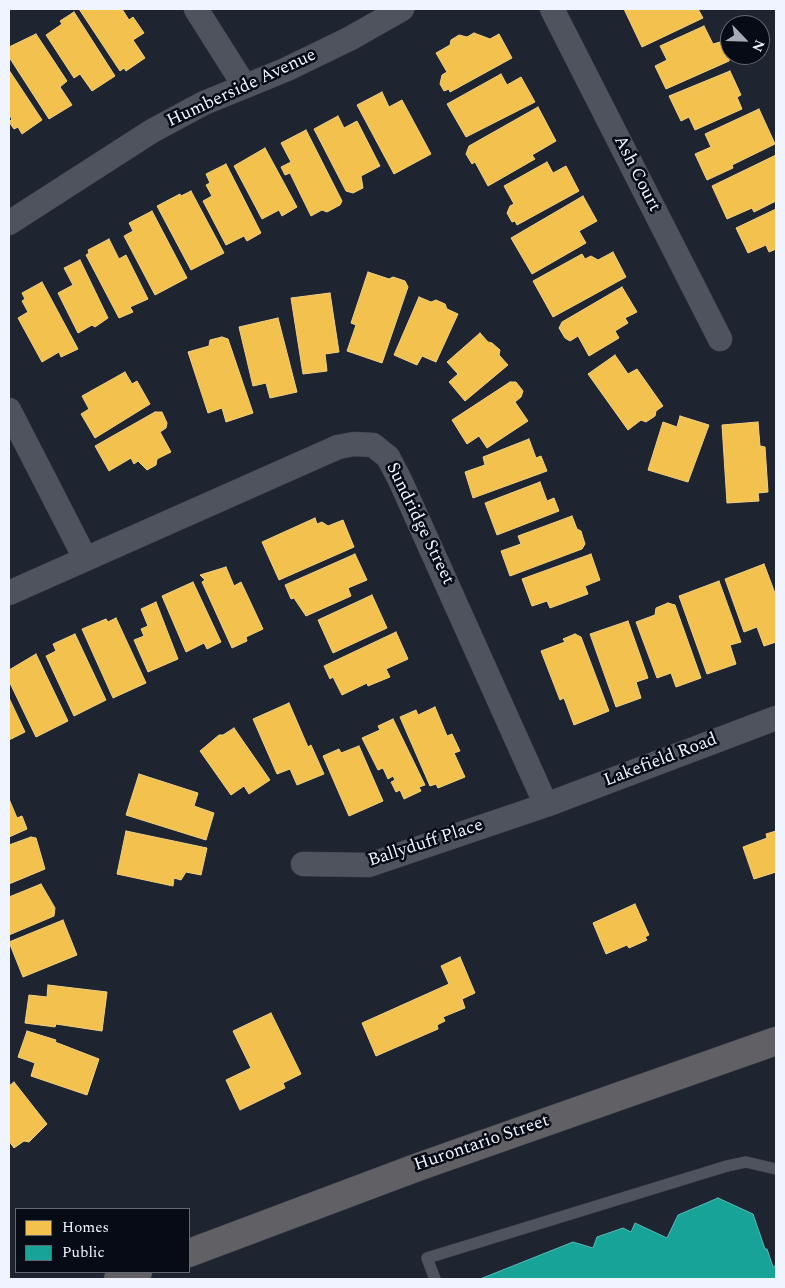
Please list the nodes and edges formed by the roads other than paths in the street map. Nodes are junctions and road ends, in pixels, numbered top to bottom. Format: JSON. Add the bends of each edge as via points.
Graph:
{"nodes":[{"id":1,"x":196,"y":9,"type":"edge"},
{"id":2,"x":402,"y":9,"type":"edge"},
{"id":3,"x":552,"y":9,"type":"edge"},
{"id":4,"x":244,"y":85,"type":"junction"},
{"id":5,"x":9,"y":223,"type":"edge"},
{"id":6,"x":720,"y":339,"type":"dead end"},
{"id":7,"x":9,"y":410,"type":"edge"},
{"id":8,"x":85,"y":558,"type":"junction"},
{"id":9,"x":9,"y":593,"type":"edge"},
{"id":10,"x":776,"y":718,"type":"edge"},
{"id":11,"x":546,"y":805,"type":"junction"},
{"id":12,"x":303,"y":864,"type":"dead end"},
{"id":13,"x":776,"y":1041,"type":"edge"},
{"id":14,"x":776,"y":1168,"type":"edge"},
{"id":15,"x":190,"y":1253,"type":"edge"},
{"id":16,"x":135,"y":1273,"type":"edge"},
{"id":17,"x":118,"y":1279,"type":"edge"},
{"id":18,"x":435,"y":1279,"type":"edge"}],
"edges":[{"from":1,"to":4,"type":"street"},
{"from":2,"to":4,"type":"street","name":"Humberside Avenue","via":[[285,70]]},
{"from":3,"to":6,"type":"street","name":"Ash Court"},
{"from":4,"to":5,"type":"street","name":"Humberside Avenue","via":[[152,131]]},
{"from":7,"to":8,"type":"street"},
{"from":8,"to":9,"type":"street","name":"Sundridge Street"},
{"from":8,"to":11,"type":"street","name":"Sundridge Street","via":[[338,447],[373,445],[388,457],[400,480]]},
{"from":10,"to":11,"type":"street","name":"Lakefield Road"},
{"from":11,"to":12,"type":"street","name":"Ballyduff Place","via":[[369,865]]},
{"from":13,"to":15,"type":"main road","name":"Hurontario Street","via":[[418,1167]]},
{"from":14,"to":18,"type":"lane","via":[[746,1162],[727,1166],[426,1258]]},
{"from":16,"to":17,"type":"main road"}]}
